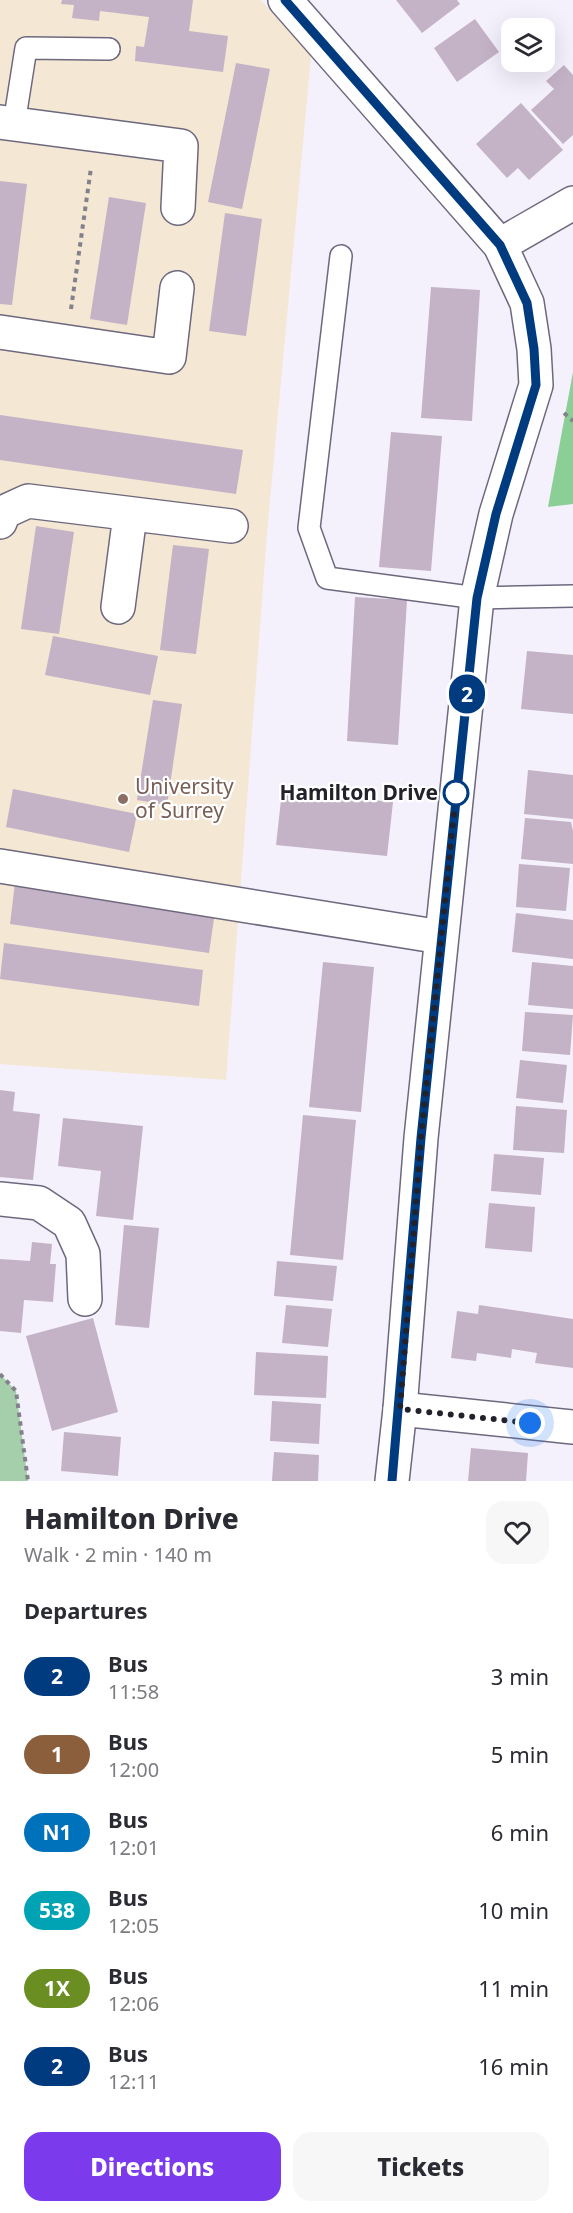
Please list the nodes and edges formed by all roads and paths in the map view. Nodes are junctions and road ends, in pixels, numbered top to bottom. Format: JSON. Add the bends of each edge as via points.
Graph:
{"nodes":[{"id":1,"x":285,"y":0,"type":"edge"},
{"id":2,"x":109,"y":49,"type":"dead end"},
{"id":3,"x":7,"y":123,"type":"edge"},
{"id":4,"x":96,"y":135,"type":"junction"},
{"id":5,"x":573,"y":203,"type":"edge"},
{"id":6,"x":178,"y":208,"type":"dead end"},
{"id":7,"x":500,"y":245,"type":"junction"},
{"id":8,"x":341,"y":256,"type":"dead end"},
{"id":9,"x":177,"y":288,"type":"dead end"},
{"id":10,"x":0,"y":332,"type":"edge"},
{"id":11,"x":66,"y":342,"type":"junction"},
{"id":12,"x":130,"y":515,"type":"junction"},
{"id":13,"x":0,"y":522,"type":"edge"},
{"id":14,"x":231,"y":526,"type":"dead end"},
{"id":15,"x":573,"y":596,"type":"edge"},
{"id":16,"x":477,"y":598,"type":"junction"},
{"id":17,"x":118,"y":607,"type":"dead end"},
{"id":18,"x":0,"y":866,"type":"edge"},
{"id":19,"x":441,"y":937,"type":"junction"},
{"id":20,"x":0,"y":1198,"type":"edge"},
{"id":21,"x":85,"y":1299,"type":"dead end"},
{"id":22,"x":0,"y":1374,"type":"edge"},
{"id":23,"x":400,"y":1409,"type":"junction"},
{"id":24,"x":573,"y":1427,"type":"edge"},
{"id":25,"x":28,"y":1481,"type":"edge"},
{"id":26,"x":392,"y":1481,"type":"edge"}],
"edges":[{"from":1,"to":7,"type":"street"},
{"from":2,"to":3,"type":"lane","via":[[26,48]]},
{"from":3,"to":4,"type":"street"},
{"from":4,"to":6,"type":"street","via":[[181,146]]},
{"from":4,"to":11,"type":"path"},
{"from":5,"to":7,"type":"street"},
{"from":7,"to":16,"type":"street","via":[[527,303],[536,385],[496,514]]},
{"from":8,"to":16,"type":"lane","via":[[309,528],[327,578]]},
{"from":9,"to":11,"type":"street","via":[[169,357]]},
{"from":10,"to":11,"type":"street"},
{"from":12,"to":13,"type":"street","via":[[28,501],[4,512]]},
{"from":12,"to":14,"type":"street"},
{"from":12,"to":17,"type":"street"},
{"from":15,"to":16,"type":"lane"},
{"from":16,"to":19,"type":"street"},
{"from":18,"to":19,"type":"street"},
{"from":19,"to":23,"type":"street"},
{"from":20,"to":21,"type":"street","via":[[39,1203],[69,1223],[83,1254]]},
{"from":22,"to":25,"type":"path","via":[[16,1390]]},
{"from":23,"to":24,"type":"street"},
{"from":23,"to":26,"type":"street"}]}
